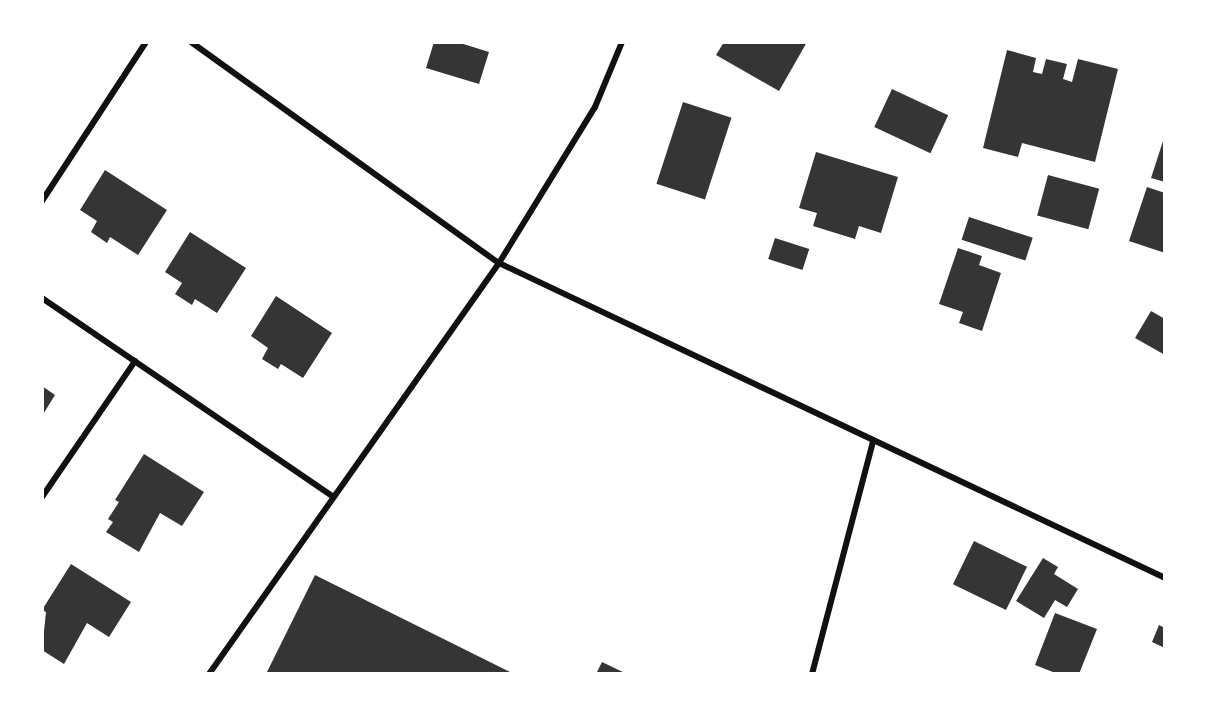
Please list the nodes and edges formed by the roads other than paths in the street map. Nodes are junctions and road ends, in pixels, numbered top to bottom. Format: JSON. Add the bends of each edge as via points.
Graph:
{"nodes":[{"id":1,"x":146,"y":42,"type":"edge"},
{"id":2,"x":191,"y":42,"type":"edge"},
{"id":3,"x":622,"y":42,"type":"edge"},
{"id":4,"x":42,"y":201,"type":"edge"},
{"id":5,"x":500,"y":263,"type":"junction"},
{"id":6,"x":42,"y":298,"type":"edge"},
{"id":7,"x":135,"y":361,"type":"junction"},
{"id":8,"x":873,"y":441,"type":"junction"},
{"id":9,"x":42,"y":497,"type":"edge"},
{"id":10,"x":334,"y":497,"type":"junction"},
{"id":11,"x":1165,"y":578,"type":"edge"},
{"id":12,"x":209,"y":674,"type":"edge"},
{"id":13,"x":812,"y":674,"type":"edge"}],
"edges":[{"from":1,"to":4,"type":"street"},
{"from":2,"to":5,"type":"street"},
{"from":3,"to":5,"type":"street","via":[[595,107]]},
{"from":5,"to":8,"type":"street"},
{"from":5,"to":10,"type":"street"},
{"from":6,"to":7,"type":"street"},
{"from":7,"to":9,"type":"street"},
{"from":7,"to":10,"type":"street"},
{"from":8,"to":11,"type":"street"},
{"from":8,"to":13,"type":"street"},
{"from":10,"to":12,"type":"street"}]}
